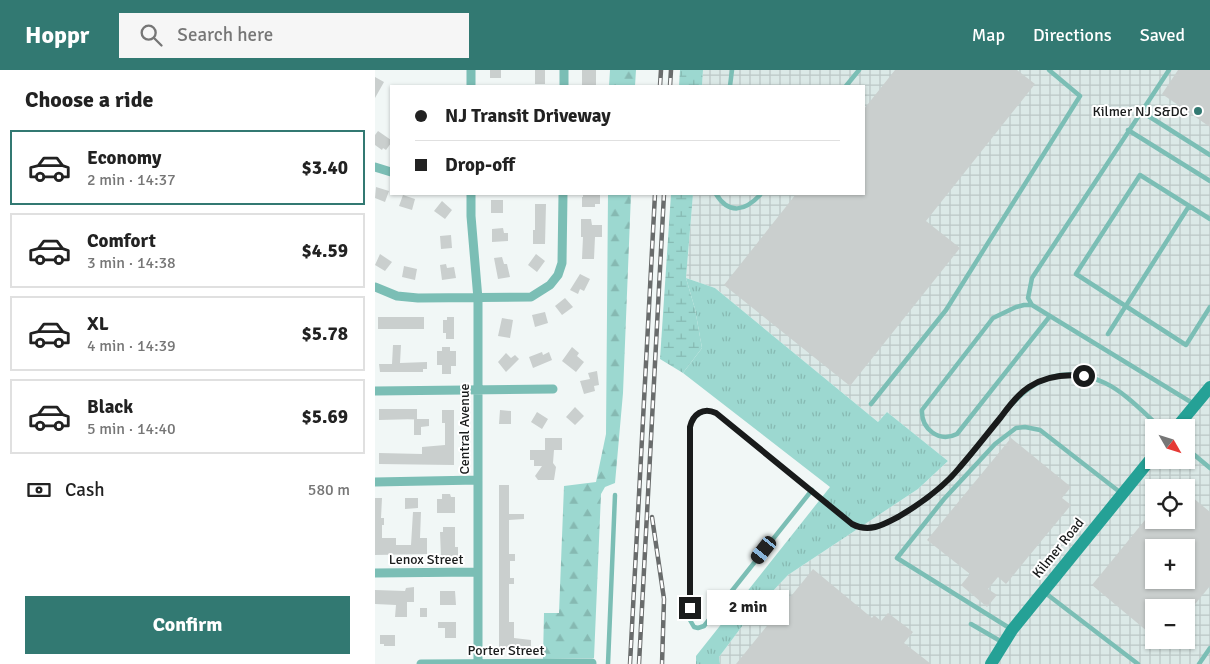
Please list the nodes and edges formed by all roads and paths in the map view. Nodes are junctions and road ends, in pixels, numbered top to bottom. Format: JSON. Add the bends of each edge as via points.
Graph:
{"nodes":[{"id":1,"x":471,"y":70,"type":"edge"},
{"id":2,"x":564,"y":70,"type":"edge"},
{"id":3,"x":732,"y":70,"type":"edge"},
{"id":4,"x":859,"y":70,"type":"edge"},
{"id":5,"x":1049,"y":70,"type":"edge"},
{"id":6,"x":1169,"y":70,"type":"edge"},
{"id":7,"x":471,"y":85,"type":"edge"},
{"id":8,"x":564,"y":85,"type":"edge"},
{"id":9,"x":730,"y":85,"type":"edge"},
{"id":10,"x":848,"y":85,"type":"edge"},
{"id":11,"x":1143,"y":111,"type":"junction"},
{"id":12,"x":1128,"y":130,"type":"junction"},
{"id":13,"x":1210,"y":155,"type":"edge"},
{"id":14,"x":375,"y":167,"type":"edge"},
{"id":15,"x":390,"y":172,"type":"edge"},
{"id":16,"x":1210,"y":180,"type":"edge"},
{"id":17,"x":471,"y":195,"type":"edge"},
{"id":18,"x":563,"y":195,"type":"edge"},
{"id":19,"x":717,"y":195,"type":"edge"},
{"id":20,"x":759,"y":195,"type":"edge"},
{"id":21,"x":1189,"y":206,"type":"junction"},
{"id":22,"x":1210,"y":219,"type":"edge"},
{"id":23,"x":375,"y":287,"type":"edge"},
{"id":24,"x":478,"y":298,"type":"junction"},
{"id":25,"x":1032,"y":305,"type":"junction"},
{"id":26,"x":1125,"y":306,"type":"junction"},
{"id":27,"x":1210,"y":307,"type":"edge"},
{"id":28,"x":1050,"y":316,"type":"junction"},
{"id":29,"x":1108,"y":334,"type":"dead end"},
{"id":30,"x":1210,"y":387,"type":"edge"},
{"id":31,"x":477,"y":390,"type":"junction"},
{"id":32,"x":553,"y":390,"type":"dead end"},
{"id":33,"x":375,"y":391,"type":"edge"},
{"id":34,"x":871,"y":404,"type":"dead end"},
{"id":35,"x":1195,"y":405,"type":"junction"},
{"id":36,"x":1150,"y":419,"type":"edge"},
{"id":37,"x":1183,"y":419,"type":"edge"},
{"id":38,"x":1195,"y":456,"type":"edge"},
{"id":39,"x":1145,"y":466,"type":"edge"},
{"id":40,"x":1210,"y":468,"type":"edge"},
{"id":41,"x":478,"y":480,"type":"junction"},
{"id":42,"x":375,"y":482,"type":"edge"},
{"id":43,"x":811,"y":490,"type":"junction"},
{"id":44,"x":1122,"y":493,"type":"junction"},
{"id":45,"x":615,"y":494,"type":"dead end"},
{"id":46,"x":477,"y":572,"type":"junction"},
{"id":47,"x":375,"y":573,"type":"edge"},
{"id":48,"x":1043,"y":592,"type":"junction"},
{"id":49,"x":971,"y":624,"type":"dead end"},
{"id":50,"x":1012,"y":630,"type":"junction"},
{"id":51,"x":1004,"y":643,"type":"junction"},
{"id":52,"x":1210,"y":648,"type":"edge"},
{"id":53,"x":592,"y":663,"type":"edge"},
{"id":54,"x":421,"y":664,"type":"edge"},
{"id":55,"x":478,"y":664,"type":"edge"},
{"id":56,"x":608,"y":664,"type":"edge"},
{"id":57,"x":991,"y":664,"type":"edge"},
{"id":58,"x":1137,"y":664,"type":"edge"},
{"id":59,"x":1199,"y":664,"type":"edge"}],
"edges":[{"from":1,"to":7,"type":"street"},
{"from":2,"to":8,"type":"street"},
{"from":3,"to":9,"type":"lane"},
{"from":4,"to":10,"type":"lane"},
{"from":5,"to":34,"type":"lane","via":[[1081,96],[946,310]]},
{"from":6,"to":11,"type":"lane"},
{"from":11,"to":12,"type":"lane"},
{"from":11,"to":13,"type":"lane"},
{"from":12,"to":16,"type":"lane"},
{"from":12,"to":25,"type":"lane","via":[[1032,278],[1028,298]]},
{"from":14,"to":15,"type":"street"},
{"from":17,"to":24,"type":"street","name":"Central Avenue"},
{"from":18,"to":24,"type":"street","via":[[562,263],[550,285],[531,297]]},
{"from":19,"to":20,"type":"lane","via":[[725,204],[740,209]]},
{"from":21,"to":22,"type":"lane"},
{"from":21,"to":26,"type":"lane"},
{"from":21,"to":26,"type":"lane","via":[[1140,174],[1076,274]]},
{"from":23,"to":24,"type":"street","via":[[397,296]]},
{"from":24,"to":31,"type":"street","name":"Central Avenue"},
{"from":25,"to":28,"type":"lane"},
{"from":25,"to":28,"type":"lane","via":[[1016,307],[993,318],[922,410],[928,429],[935,435],[951,437],[957,434]]},
{"from":26,"to":27,"type":"lane","via":[[1186,345]]},
{"from":26,"to":29,"type":"lane"},
{"from":28,"to":35,"type":"lane"},
{"from":30,"to":35,"type":"street"},
{"from":31,"to":32,"type":"street"},
{"from":31,"to":33,"type":"street"},
{"from":31,"to":41,"type":"street","name":"Central Avenue"},
{"from":35,"to":37,"type":"street"},
{"from":36,"to":43,"type":"lane","via":[[1104,382],[1084,376],[1062,375],[1041,381],[1021,393],[955,474],[915,506],[884,525],[870,529],[858,527]]},
{"from":38,"to":40,"type":"lane"},
{"from":39,"to":44,"type":"street","name":"Kilmer Road"},
{"from":41,"to":42,"type":"street"},
{"from":41,"to":46,"type":"street","name":"Central Avenue"},
{"from":43,"to":43,"type":"lane","via":[[716,413],[705,411],[695,416],[690,427],[690,620],[693,627],[704,626]]},
{"from":44,"to":48,"type":"street","name":"Kilmer Road"},
{"from":44,"to":50,"type":"lane","via":[[1040,430],[1016,428],[995,444],[944,499],[897,558]]},
{"from":45,"to":56,"type":"lane"},
{"from":46,"to":47,"type":"street","name":"Lenox Street"},
{"from":46,"to":55,"type":"street","name":"Central Avenue"},
{"from":48,"to":50,"type":"street","name":"Kilmer Road"},
{"from":48,"to":58,"type":"lane"},
{"from":49,"to":51,"type":"lane"},
{"from":50,"to":51,"type":"street","name":"Kilmer Road"},
{"from":51,"to":57,"type":"street","name":"Kilmer Road"},
{"from":52,"to":59,"type":"lane"},
{"from":53,"to":55,"type":"street","name":"Porter Street"},
{"from":54,"to":55,"type":"street","name":"Porter Street"}]}
